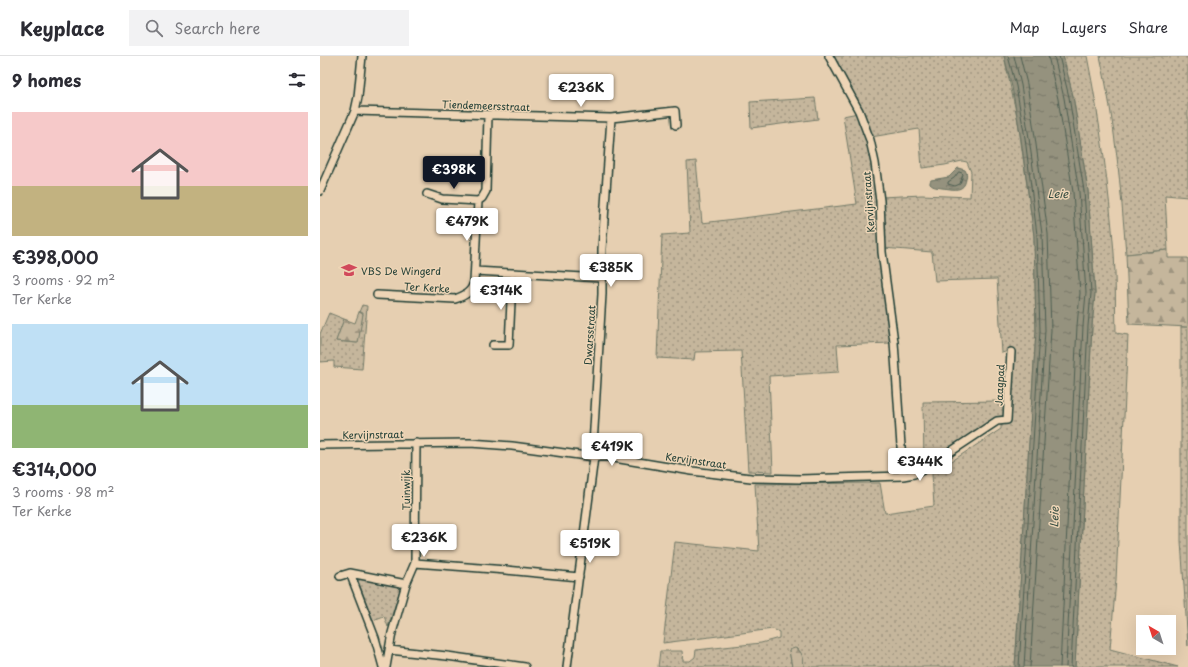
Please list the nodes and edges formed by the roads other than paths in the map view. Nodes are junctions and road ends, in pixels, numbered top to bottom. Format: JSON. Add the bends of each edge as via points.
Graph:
{"nodes":[{"id":1,"x":362,"y":56,"type":"edge"},
{"id":2,"x":829,"y":56,"type":"edge"},
{"id":3,"x":355,"y":111,"type":"junction"},
{"id":4,"x":488,"y":115,"type":"junction"},
{"id":5,"x":611,"y":118,"type":"junction"},
{"id":6,"x":676,"y":125,"type":"dead end"},
{"id":7,"x":320,"y":191,"type":"edge"},
{"id":8,"x":427,"y":194,"type":"dead end"},
{"id":9,"x":478,"y":202,"type":"junction"},
{"id":10,"x":475,"y":271,"type":"junction"},
{"id":11,"x":602,"y":278,"type":"junction"},
{"id":12,"x":512,"y":280,"type":"dead end"},
{"id":13,"x":473,"y":288,"type":"junction"},
{"id":14,"x":512,"y":293,"type":"junction"},
{"id":15,"x":377,"y":295,"type":"dead end"},
{"id":16,"x":493,"y":345,"type":"dead end"},
{"id":17,"x":1010,"y":352,"type":"dead end"},
{"id":18,"x":1006,"y":420,"type":"joint"},
{"id":19,"x":416,"y":443,"type":"junction"},
{"id":20,"x":320,"y":445,"type":"edge"},
{"id":21,"x":594,"y":457,"type":"junction"},
{"id":22,"x":903,"y":476,"type":"junction"},
{"id":23,"x":415,"y":563,"type":"junction"},
{"id":24,"x":350,"y":573,"type":"junction"},
{"id":25,"x":340,"y":576,"type":"dead end"},
{"id":26,"x":579,"y":577,"type":"junction"},
{"id":27,"x":406,"y":584,"type":"junction"},
{"id":28,"x":389,"y":650,"type":"junction"},
{"id":29,"x":384,"y":667,"type":"edge"},
{"id":30,"x":525,"y":667,"type":"edge"},
{"id":31,"x":567,"y":667,"type":"edge"}],
"edges":[{"from":1,"to":3,"type":"street"},
{"from":2,"to":22,"type":"street","name":"Kervijnstraat","via":[[858,111],[870,140],[875,163],[880,201],[882,252],[894,342]]},
{"from":3,"to":4,"type":"street","name":"Tiendemeersstraat"},
{"from":3,"to":7,"type":"street"},
{"from":4,"to":5,"type":"street","name":"Tiendemeersstraat"},
{"from":4,"to":9,"type":"street","via":[[486,191]]},
{"from":5,"to":6,"type":"street","name":"Tiendemeersstraat","via":[[675,111]]},
{"from":5,"to":11,"type":"street","name":"Dwarsstraat"},
{"from":8,"to":9,"type":"street","via":[[442,199]]},
{"from":9,"to":10,"type":"street"},
{"from":10,"to":11,"type":"street"},
{"from":10,"to":13,"type":"street"},
{"from":11,"to":21,"type":"street","name":"Dwarsstraat"},
{"from":12,"to":14,"type":"street"},
{"from":13,"to":14,"type":"street"},
{"from":13,"to":15,"type":"street","name":"Ter Kerke","via":[[455,299]]},
{"from":14,"to":16,"type":"street","via":[[509,345]]},
{"from":17,"to":18,"type":"street","name":"Jaagpad"},
{"from":18,"to":22,"type":"street","name":"Kervijnstraat","via":[[997,421],[923,470]]},
{"from":19,"to":20,"type":"street","name":"Kervijnstraat"},
{"from":19,"to":21,"type":"street","name":"Kervijnstraat","via":[[470,442]]},
{"from":19,"to":23,"type":"street","name":"Tuinwijk"},
{"from":21,"to":22,"type":"street","name":"Kervijnstraat","via":[[750,478]]},
{"from":21,"to":26,"type":"street","name":"Dwarsstraat"},
{"from":23,"to":26,"type":"street"},
{"from":23,"to":27,"type":"street","name":"Tuinwijk"},
{"from":24,"to":25,"type":"street"},
{"from":24,"to":27,"type":"street"},
{"from":24,"to":29,"type":"street","name":"Tuinwijk"},
{"from":26,"to":31,"type":"street","name":"Dwarsstraat"},
{"from":27,"to":28,"type":"street","name":"Tuinwijk"},
{"from":28,"to":29,"type":"street","name":"Tuinwijk"},
{"from":28,"to":30,"type":"street"}]}
